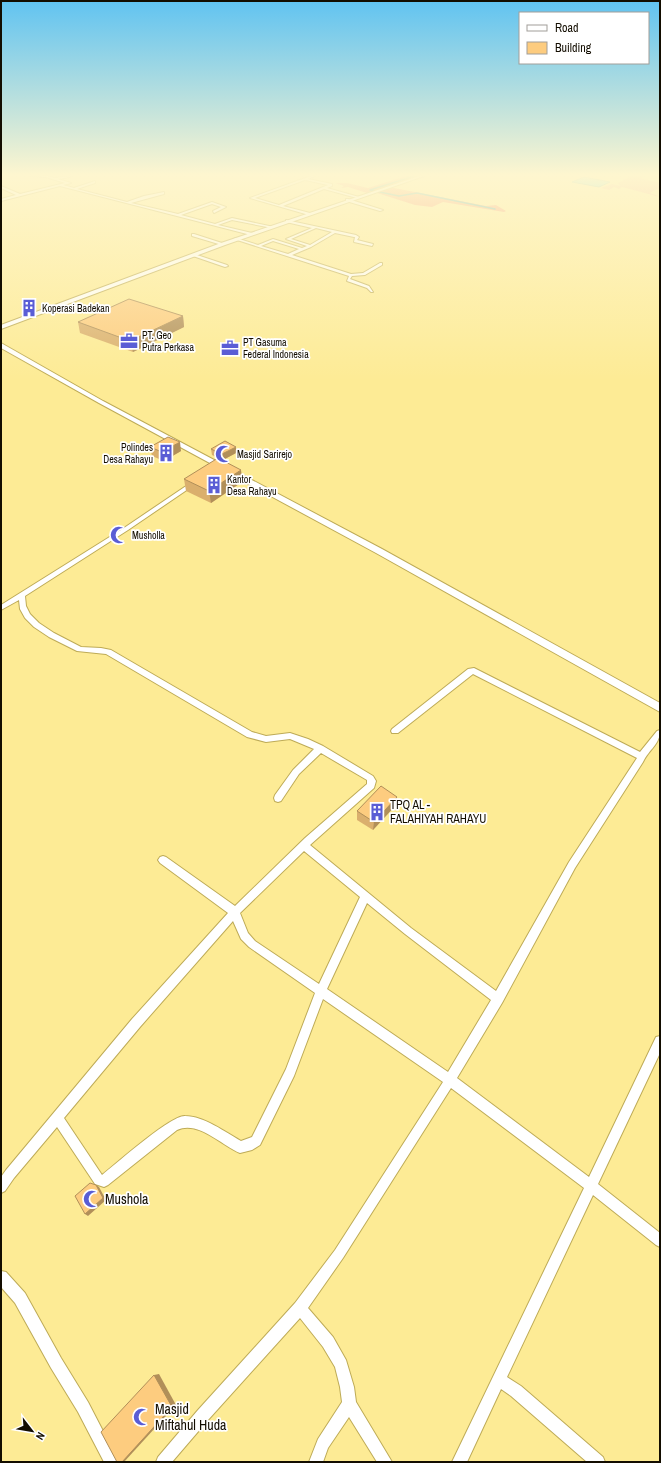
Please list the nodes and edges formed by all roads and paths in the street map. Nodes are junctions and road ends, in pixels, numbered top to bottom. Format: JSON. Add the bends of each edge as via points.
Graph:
{"nodes":[{"id":1,"x":223,"y":244,"type":"edge"},
{"id":2,"x":252,"y":244,"type":"edge"},
{"id":3,"x":261,"y":244,"type":"edge"},
{"id":4,"x":285,"y":244,"type":"edge"},
{"id":5,"x":305,"y":244,"type":"edge"},
{"id":6,"x":313,"y":244,"type":"edge"},
{"id":7,"x":369,"y":244,"type":"edge"},
{"id":8,"x":372,"y":245,"type":"dead end"},
{"id":9,"x":257,"y":246,"type":"junction"},
{"id":10,"x":310,"y":246,"type":"junction"},
{"id":11,"x":301,"y":250,"type":"junction"},
{"id":12,"x":194,"y":255,"type":"junction"},
{"id":13,"x":289,"y":255,"type":"junction"},
{"id":14,"x":381,"y":264,"type":"dead end"},
{"id":15,"x":226,"y":266,"type":"dead end"},
{"id":16,"x":351,"y":275,"type":"junction"},
{"id":17,"x":372,"y":291,"type":"dead end"},
{"id":18,"x":1,"y":327,"type":"edge"},
{"id":19,"x":1,"y":345,"type":"edge"},
{"id":20,"x":203,"y":478,"type":"edge"},
{"id":21,"x":22,"y":595,"type":"junction"},
{"id":22,"x":1,"y":608,"type":"edge"},
{"id":23,"x":660,"y":708,"type":"edge"},
{"id":24,"x":395,"y":731,"type":"dead end"},
{"id":25,"x":660,"y":733,"type":"edge"},
{"id":26,"x":320,"y":748,"type":"junction"},
{"id":27,"x":642,"y":756,"type":"junction"},
{"id":28,"x":278,"y":798,"type":"dead end"},
{"id":29,"x":304,"y":845,"type":"junction"},
{"id":30,"x":163,"y":860,"type":"dead end"},
{"id":31,"x":366,"y":896,"type":"junction"},
{"id":32,"x":235,"y":912,"type":"junction"},
{"id":33,"x":321,"y":991,"type":"junction"},
{"id":34,"x":498,"y":999,"type":"junction"},
{"id":35,"x":660,"y":1041,"type":"edge"},
{"id":36,"x":450,"y":1080,"type":"junction"},
{"id":37,"x":57,"y":1118,"type":"junction"},
{"id":38,"x":591,"y":1186,"type":"junction"},
{"id":39,"x":1,"y":1187,"type":"edge"},
{"id":40,"x":660,"y":1241,"type":"edge"},
{"id":41,"x":1,"y":1277,"type":"edge"},
{"id":42,"x":300,"y":1308,"type":"junction"},
{"id":43,"x":499,"y":1378,"type":"junction"},
{"id":44,"x":349,"y":1404,"type":"junction"},
{"id":45,"x":112,"y":1462,"type":"edge"},
{"id":46,"x":163,"y":1462,"type":"edge"},
{"id":47,"x":316,"y":1462,"type":"edge"},
{"id":48,"x":385,"y":1462,"type":"edge"},
{"id":49,"x":459,"y":1462,"type":"edge"},
{"id":50,"x":598,"y":1462,"type":"edge"}],
"edges":[{"from":1,"to":12,"type":"street"},
{"from":2,"to":9,"type":"street"},
{"from":3,"to":9,"type":"street"},
{"from":4,"to":11,"type":"street"},
{"from":5,"to":10,"type":"street"},
{"from":6,"to":10,"type":"street"},
{"from":7,"to":8,"type":"street"},
{"from":9,"to":13,"type":"street"},
{"from":10,"to":11,"type":"street"},
{"from":11,"to":13,"type":"street"},
{"from":12,"to":15,"type":"street"},
{"from":12,"to":18,"type":"street"},
{"from":13,"to":16,"type":"street"},
{"from":14,"to":16,"type":"street","via":[[364,274]]},
{"from":16,"to":17,"type":"street","via":[[348,280]]},
{"from":19,"to":23,"type":"street","via":[[218,468],[379,551]]},
{"from":20,"to":21,"type":"street"},
{"from":21,"to":22,"type":"street"},
{"from":21,"to":26,"type":"street","via":[[27,616],[68,644],[82,649],[108,652],[250,735],[266,739],[290,736]]},
{"from":24,"to":27,"type":"street","via":[[474,670]]},
{"from":25,"to":27,"type":"street"},
{"from":26,"to":28,"type":"street","via":[[296,772]]},
{"from":26,"to":29,"type":"street","via":[[370,778],[372,784]]},
{"from":27,"to":34,"type":"street","via":[[572,865]]},
{"from":29,"to":31,"type":"street"},
{"from":29,"to":32,"type":"street"},
{"from":30,"to":32,"type":"street"},
{"from":31,"to":33,"type":"street"},
{"from":31,"to":34,"type":"street"},
{"from":32,"to":33,"type":"street","via":[[244,936],[252,944]]},
{"from":32,"to":37,"type":"street","via":[[136,1023]]},
{"from":33,"to":36,"type":"street"},
{"from":33,"to":37,"type":"street","via":[[290,1072],[256,1141],[252,1144],[240,1146],[207,1127],[184,1121],[173,1126],[101,1181]]},
{"from":34,"to":36,"type":"street"},
{"from":35,"to":38,"type":"street"},
{"from":36,"to":38,"type":"street"},
{"from":36,"to":42,"type":"street","via":[[339,1254]]},
{"from":37,"to":39,"type":"street"},
{"from":38,"to":40,"type":"street"},
{"from":38,"to":43,"type":"street"},
{"from":41,"to":45,"type":"street","via":[[20,1298]]},
{"from":42,"to":44,"type":"street","via":[[328,1342],[342,1365]]},
{"from":42,"to":46,"type":"street"},
{"from":43,"to":49,"type":"street"},
{"from":43,"to":50,"type":"street"},
{"from":44,"to":47,"type":"street","via":[[323,1444]]},
{"from":44,"to":48,"type":"street"}]}
